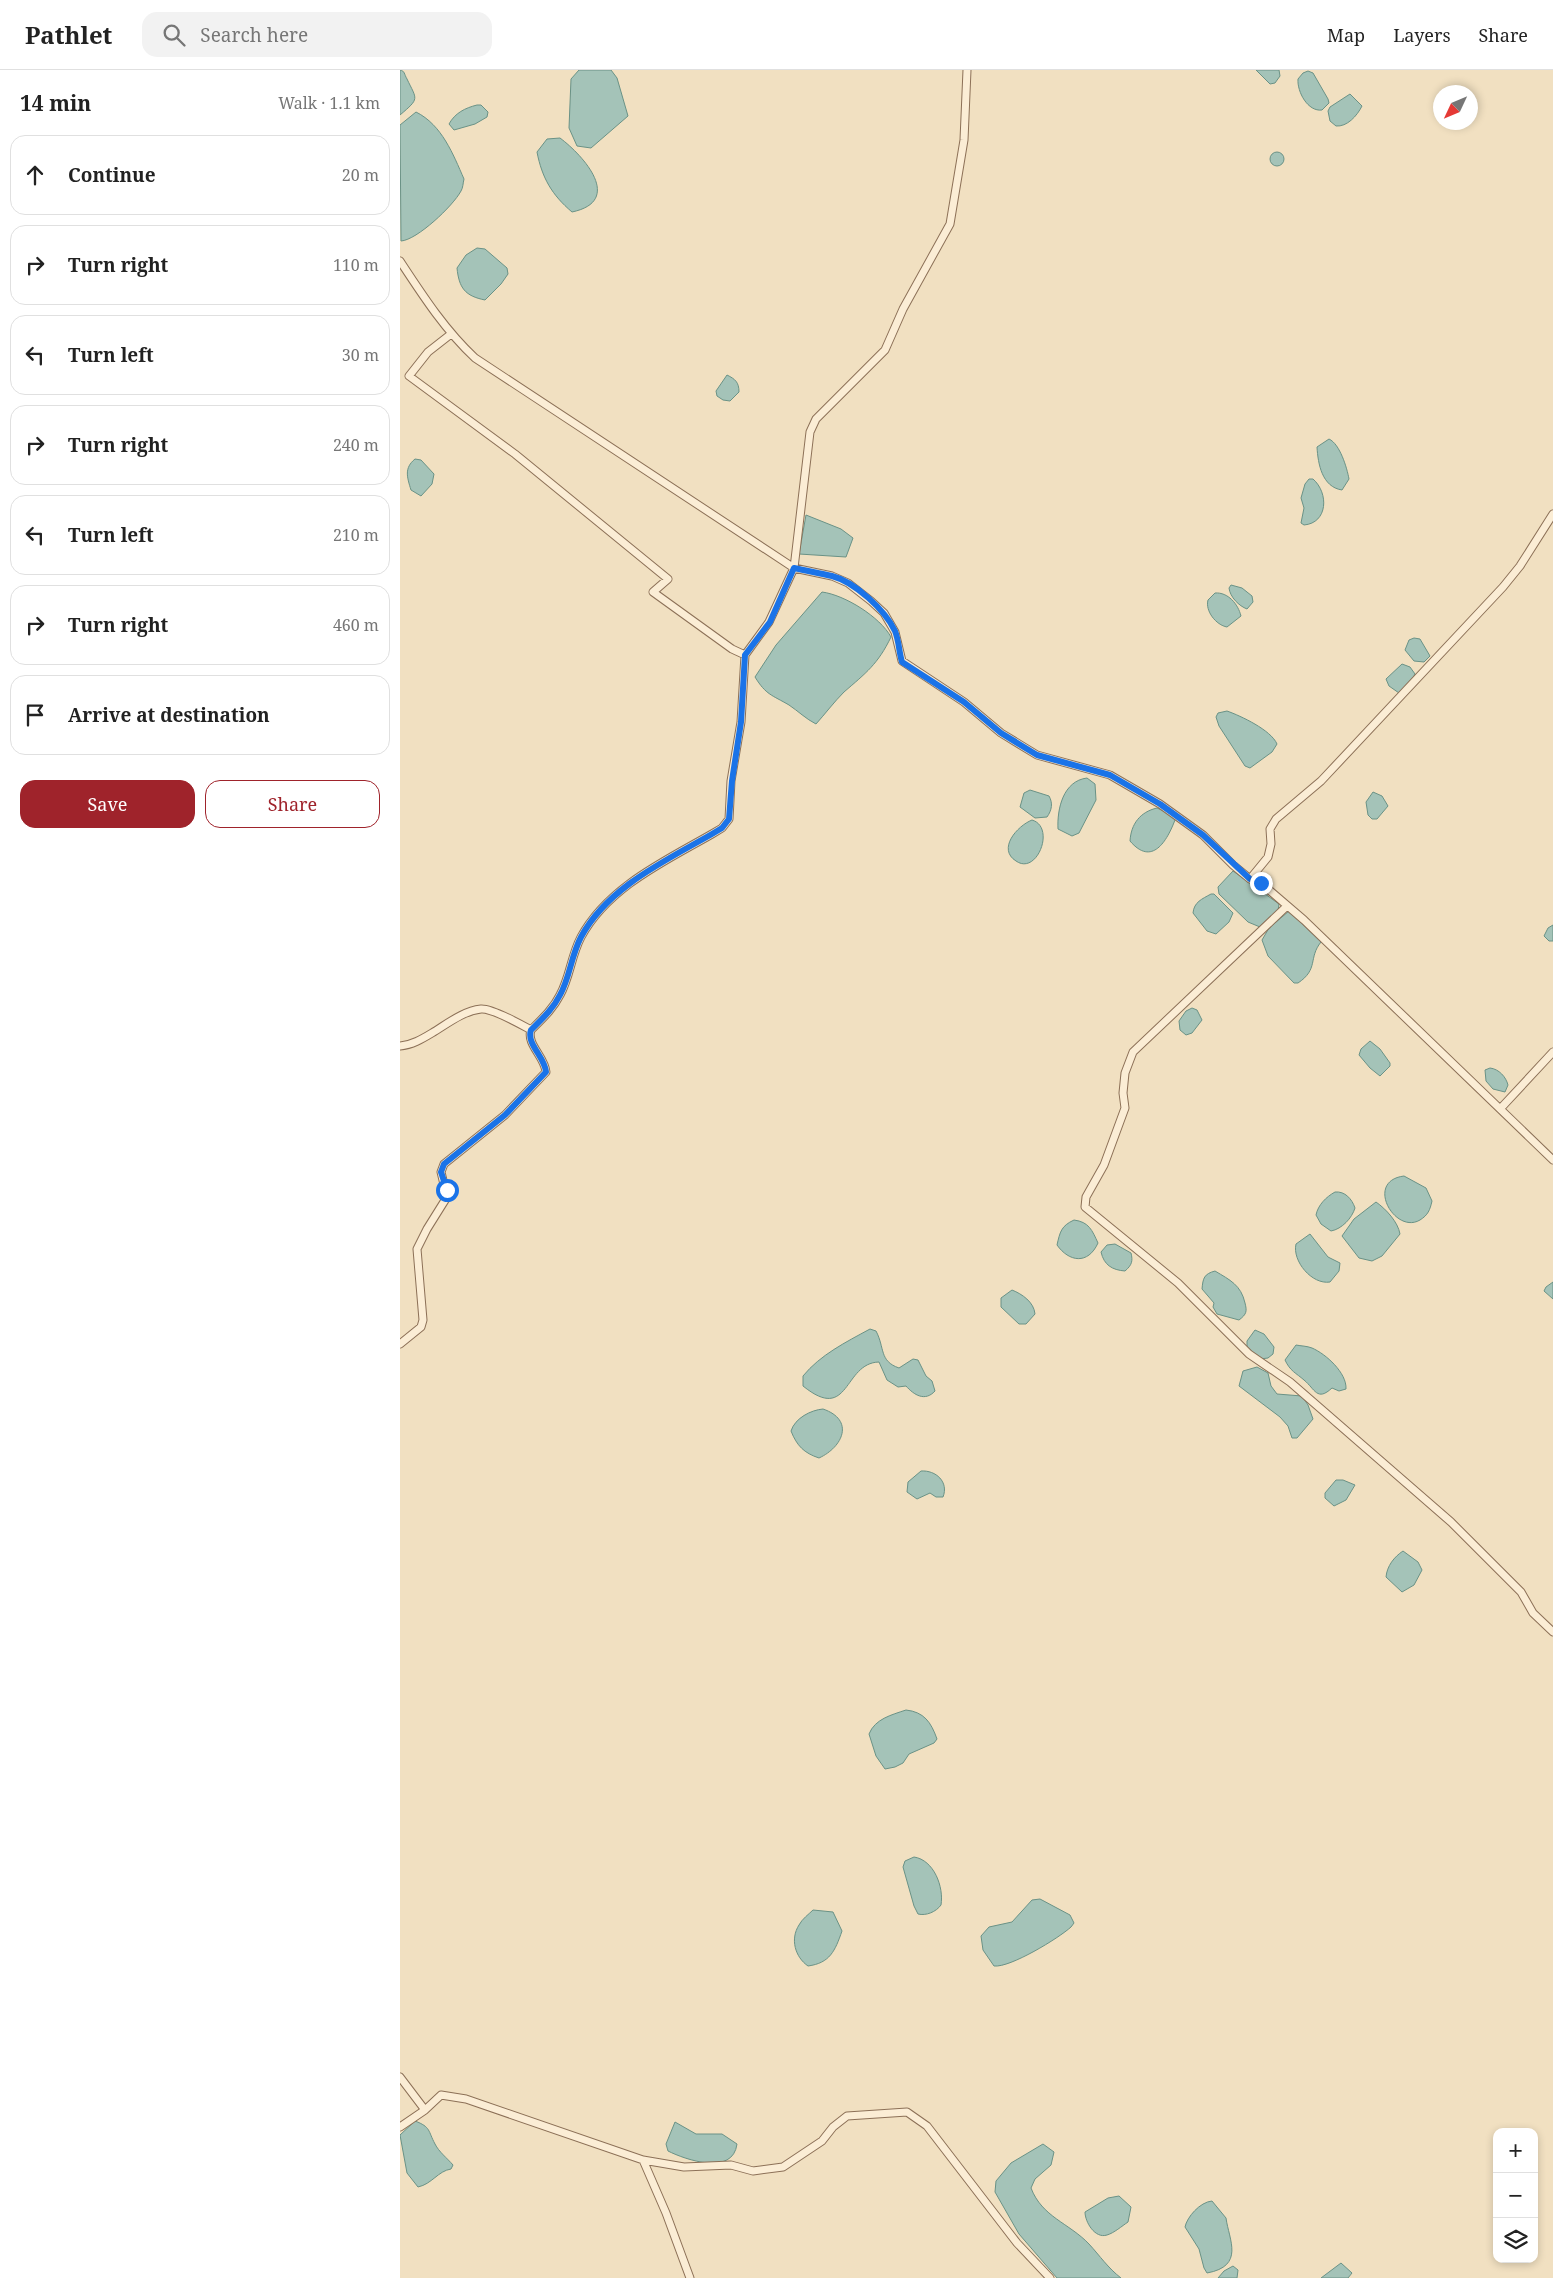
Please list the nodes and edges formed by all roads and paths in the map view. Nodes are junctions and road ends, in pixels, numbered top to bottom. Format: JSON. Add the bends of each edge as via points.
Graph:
{"nodes":[{"id":1,"x":967,"y":70,"type":"edge"},
{"id":2,"x":400,"y":261,"type":"edge"},
{"id":3,"x":451,"y":334,"type":"junction"},
{"id":4,"x":1553,"y":514,"type":"edge"},
{"id":5,"x":794,"y":568,"type":"junction"},
{"id":6,"x":745,"y":655,"type":"junction"},
{"id":7,"x":1250,"y":879,"type":"junction"},
{"id":8,"x":1287,"y":906,"type":"junction"},
{"id":9,"x":531,"y":1030,"type":"junction"},
{"id":10,"x":400,"y":1046,"type":"edge"},
{"id":11,"x":1553,"y":1052,"type":"edge"},
{"id":12,"x":1500,"y":1109,"type":"junction"},
{"id":13,"x":1553,"y":1160,"type":"edge"},
{"id":14,"x":400,"y":1344,"type":"edge"},
{"id":15,"x":1553,"y":1632,"type":"edge"},
{"id":16,"x":400,"y":2077,"type":"edge"},
{"id":17,"x":425,"y":2110,"type":"junction"},
{"id":18,"x":400,"y":2127,"type":"edge"},
{"id":19,"x":643,"y":2160,"type":"junction"},
{"id":20,"x":690,"y":2278,"type":"edge"},
{"id":21,"x":1050,"y":2278,"type":"edge"}],
"edges":[{"from":1,"to":5,"type":"street","via":[[964,140],[950,224],[903,308],[885,350],[816,419],[810,432]]},
{"from":2,"to":3,"type":"street"},
{"from":3,"to":5,"type":"street","via":[[475,358]]},
{"from":3,"to":6,"type":"street","via":[[428,352],[409,376],[515,454],[668,579],[653,592]]},
{"from":4,"to":7,"type":"street","via":[[1503,587],[1322,781],[1276,819],[1270,829],[1268,857]]},
{"from":5,"to":6,"type":"street","via":[[770,622]]},
{"from":5,"to":7,"type":"street","via":[[832,576],[848,583],[871,601],[884,613],[895,632],[902,662],[964,702],[1001,733],[1037,755],[1110,775],[1152,799],[1203,835]]},
{"from":6,"to":9,"type":"street","via":[[741,722],[729,819],[722,828],[643,874],[602,910],[582,936],[560,995],[551,1010]]},
{"from":7,"to":8,"type":"street","via":[[1261,883]]},
{"from":8,"to":12,"type":"street"},
{"from":8,"to":15,"type":"street","via":[[1133,1052],[1125,1073],[1125,1108],[1104,1165],[1086,1197],[1085,1207],[1178,1283],[1249,1354],[1290,1382],[1451,1522],[1521,1592],[1533,1613]]},
{"from":9,"to":10,"type":"street","via":[[483,1008]]},
{"from":9,"to":14,"type":"street","via":[[530,1041],[546,1065],[546,1072],[505,1115],[444,1164],[441,1172],[447,1197],[417,1249],[422,1327]]},
{"from":11,"to":12,"type":"street"},
{"from":12,"to":13,"type":"street"},
{"from":16,"to":17,"type":"street"},
{"from":17,"to":18,"type":"street"},
{"from":17,"to":19,"type":"street","via":[[441,2095],[466,2099]]},
{"from":19,"to":20,"type":"street"},
{"from":19,"to":21,"type":"street","via":[[684,2167],[731,2165],[753,2171],[783,2167],[822,2140],[847,2116],[907,2112],[927,2126],[1017,2243]]}]}
